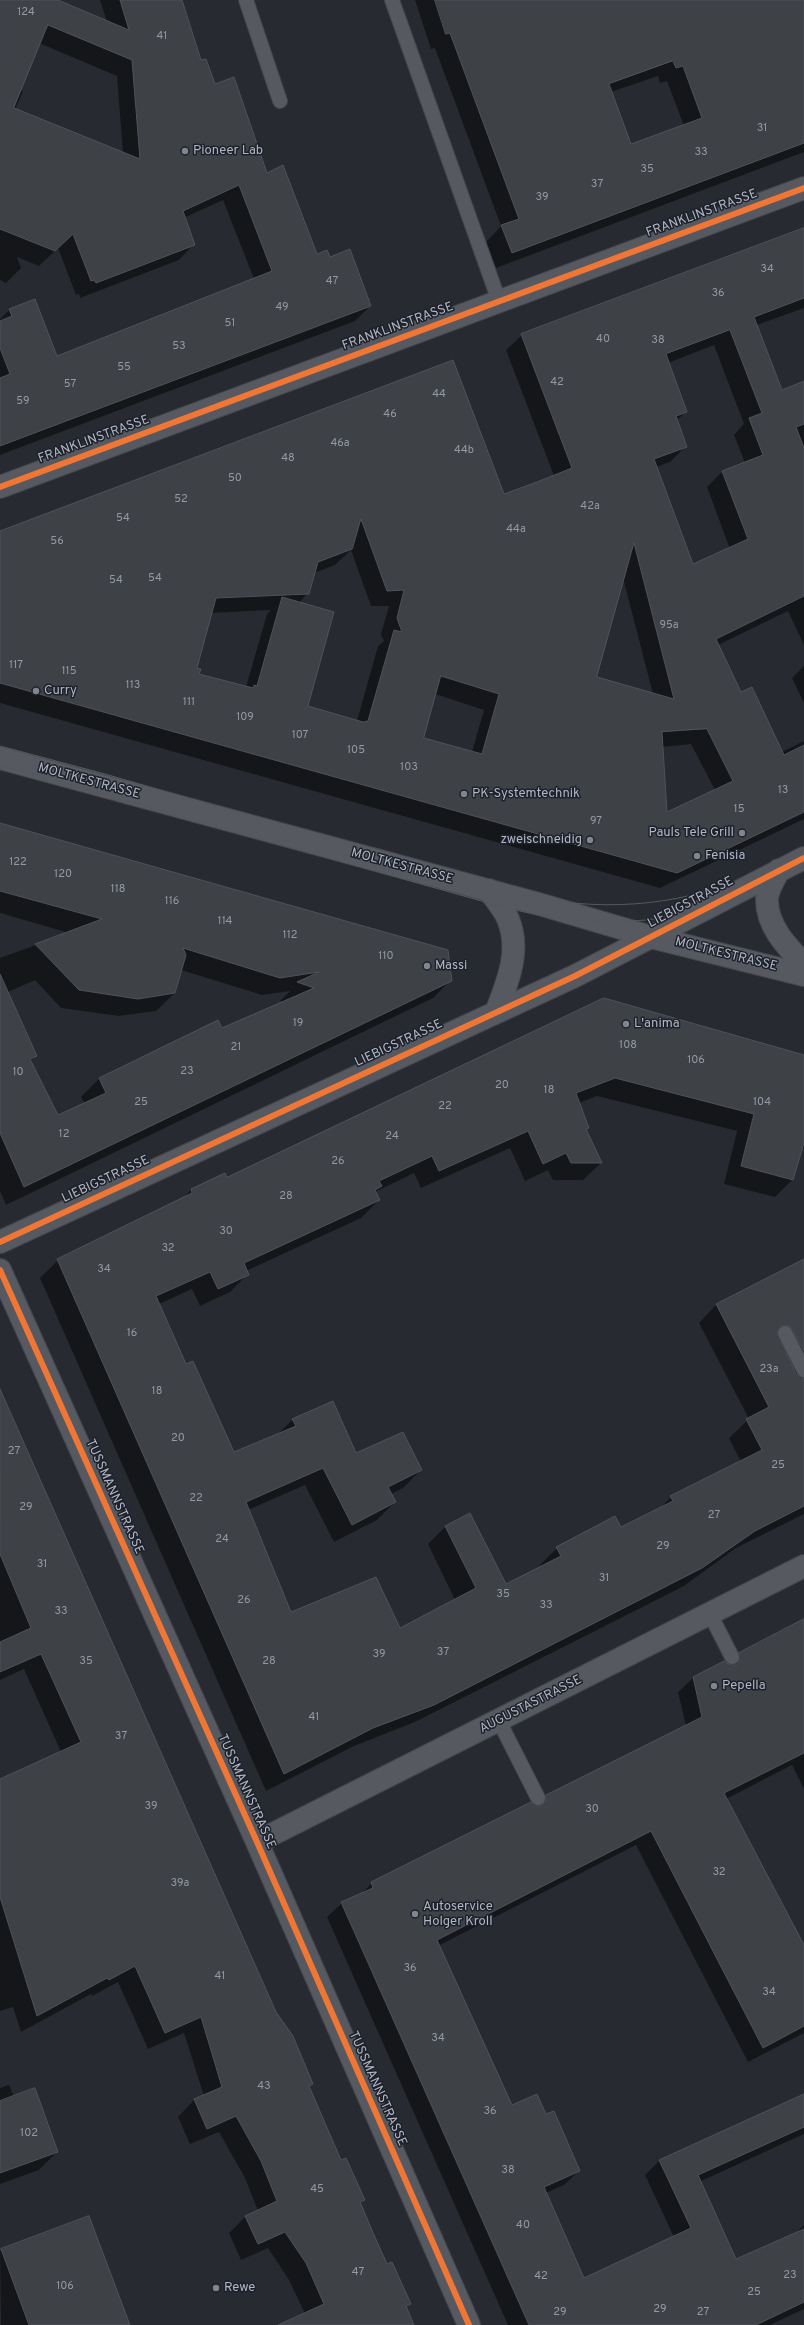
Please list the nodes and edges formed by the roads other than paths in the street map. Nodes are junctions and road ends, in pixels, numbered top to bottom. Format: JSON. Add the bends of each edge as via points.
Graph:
{"nodes":[{"id":1,"x":246,"y":0,"type":"edge"},
{"id":2,"x":392,"y":0,"type":"edge"},
{"id":3,"x":280,"y":101,"type":"dead end"},
{"id":4,"x":804,"y":188,"type":"edge"},
{"id":5,"x":499,"y":301,"type":"junction"},
{"id":6,"x":0,"y":486,"type":"edge"},
{"id":7,"x":0,"y":758,"type":"edge"},
{"id":8,"x":804,"y":858,"type":"edge"},
{"id":9,"x":779,"y":870,"type":"junction"},
{"id":10,"x":489,"y":890,"type":"junction"},
{"id":11,"x":651,"y":937,"type":"junction"},
{"id":12,"x":804,"y":964,"type":"edge"},
{"id":13,"x":804,"y":975,"type":"edge"},
{"id":14,"x":497,"y":1010,"type":"junction"},
{"id":15,"x":0,"y":1242,"type":"edge"},
{"id":16,"x":0,"y":1270,"type":"edge"},
{"id":17,"x":785,"y":1333,"type":"dead end"},
{"id":18,"x":804,"y":1370,"type":"edge"},
{"id":19,"x":804,"y":1566,"type":"edge"},
{"id":20,"x":710,"y":1614,"type":"junction"},
{"id":21,"x":732,"y":1657,"type":"dead end"},
{"id":22,"x":499,"y":1722,"type":"junction"},
{"id":23,"x":538,"y":1798,"type":"dead end"},
{"id":24,"x":257,"y":1842,"type":"junction"},
{"id":25,"x":469,"y":2325,"type":"edge"}],
"edges":[{"from":1,"to":3,"type":"lane"},
{"from":2,"to":5,"type":"lane"},
{"from":4,"to":5,"type":"street","name":"FRANKLINSTRASSE"},
{"from":5,"to":6,"type":"street","name":"FRANKLINSTRASSE"},
{"from":7,"to":10,"type":"street","name":"MOLTKESTRASSE"},
{"from":8,"to":9,"type":"street","name":"LIEBIGSTRASSE"},
{"from":9,"to":11,"type":"street","name":"LIEBIGSTRASSE"},
{"from":9,"to":12,"type":"street","via":[[767,897],[771,920],[781,939]]},
{"from":10,"to":11,"type":"street","name":"MOLTKESTRASSE"},
{"from":10,"to":14,"type":"street","via":[[508,918],[513,945],[510,978]]},
{"from":11,"to":13,"type":"street","name":"MOLTKESTRASSE"},
{"from":11,"to":14,"type":"street","name":"LIEBIGSTRASSE","via":[[575,976]]},
{"from":14,"to":15,"type":"street","name":"LIEBIGSTRASSE"},
{"from":16,"to":24,"type":"street","name":"TUSSMANNSTRASSE"},
{"from":17,"to":18,"type":"lane"},
{"from":19,"to":20,"type":"street","name":"AUGUSTASTRASSE"},
{"from":20,"to":21,"type":"lane"},
{"from":20,"to":22,"type":"street","name":"AUGUSTASTRASSE"},
{"from":22,"to":23,"type":"lane"},
{"from":22,"to":24,"type":"street","name":"AUGUSTASTRASSE"},
{"from":24,"to":25,"type":"street","name":"TUSSMANNSTRASSE"}]}
